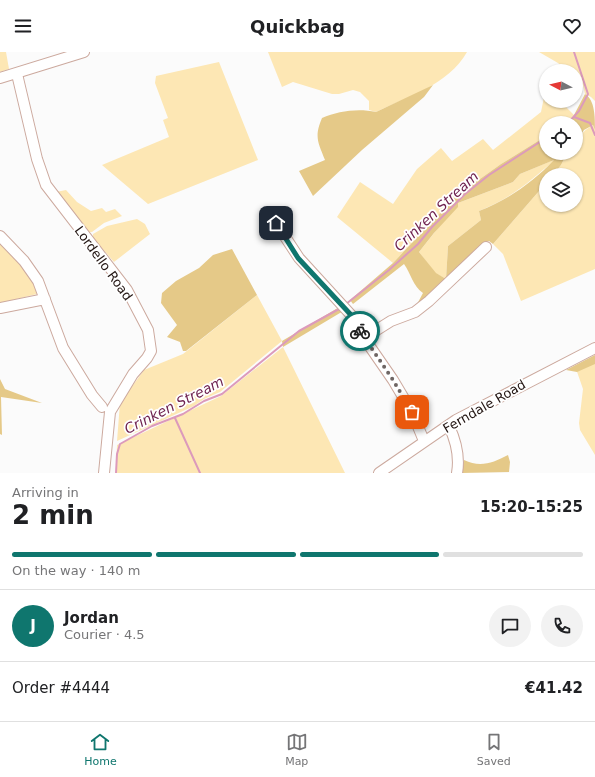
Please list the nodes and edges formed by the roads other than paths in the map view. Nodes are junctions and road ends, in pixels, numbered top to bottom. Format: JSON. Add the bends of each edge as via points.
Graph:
{"nodes":[{"id":1,"x":84,"y":52,"type":"edge"},
{"id":2,"x":17,"y":74,"type":"junction"},
{"id":3,"x":0,"y":78,"type":"edge"},
{"id":4,"x":276,"y":223,"type":"dead end"},
{"id":5,"x":0,"y":236,"type":"edge"},
{"id":6,"x":486,"y":248,"type":"dead end"},
{"id":7,"x":45,"y":299,"type":"junction"},
{"id":8,"x":0,"y":308,"type":"edge"},
{"id":9,"x":364,"y":338,"type":"junction"},
{"id":10,"x":595,"y":348,"type":"edge"},
{"id":11,"x":102,"y":407,"type":"dead end"},
{"id":12,"x":449,"y":426,"type":"junction"},
{"id":13,"x":424,"y":441,"type":"junction"},
{"id":14,"x":104,"y":473,"type":"edge"},
{"id":15,"x":379,"y":473,"type":"edge"},
{"id":16,"x":457,"y":473,"type":"edge"}],
"edges":[{"from":1,"to":2,"type":"street"},
{"from":2,"to":3,"type":"street"},
{"from":2,"to":14,"type":"street","name":"Lordello Road","via":[[37,159],[46,185],[127,290],[148,330],[151,351],[133,374],[110,412]]},
{"from":4,"to":9,"type":"street","via":[[298,258],[352,316]]},
{"from":5,"to":7,"type":"street","via":[[24,261],[38,282]]},
{"from":6,"to":9,"type":"street","via":[[415,312],[391,321]]},
{"from":7,"to":8,"type":"street"},
{"from":7,"to":11,"type":"street","via":[[63,348]]},
{"from":9,"to":13,"type":"street","via":[[412,412]]},
{"from":10,"to":12,"type":"street","name":"Ferndale Road","via":[[488,402]]},
{"from":12,"to":13,"type":"street","name":"Ferndale Road"},
{"from":12,"to":16,"type":"street","via":[[458,453]]},
{"from":13,"to":15,"type":"street","name":"Ferndale Road"}]}
